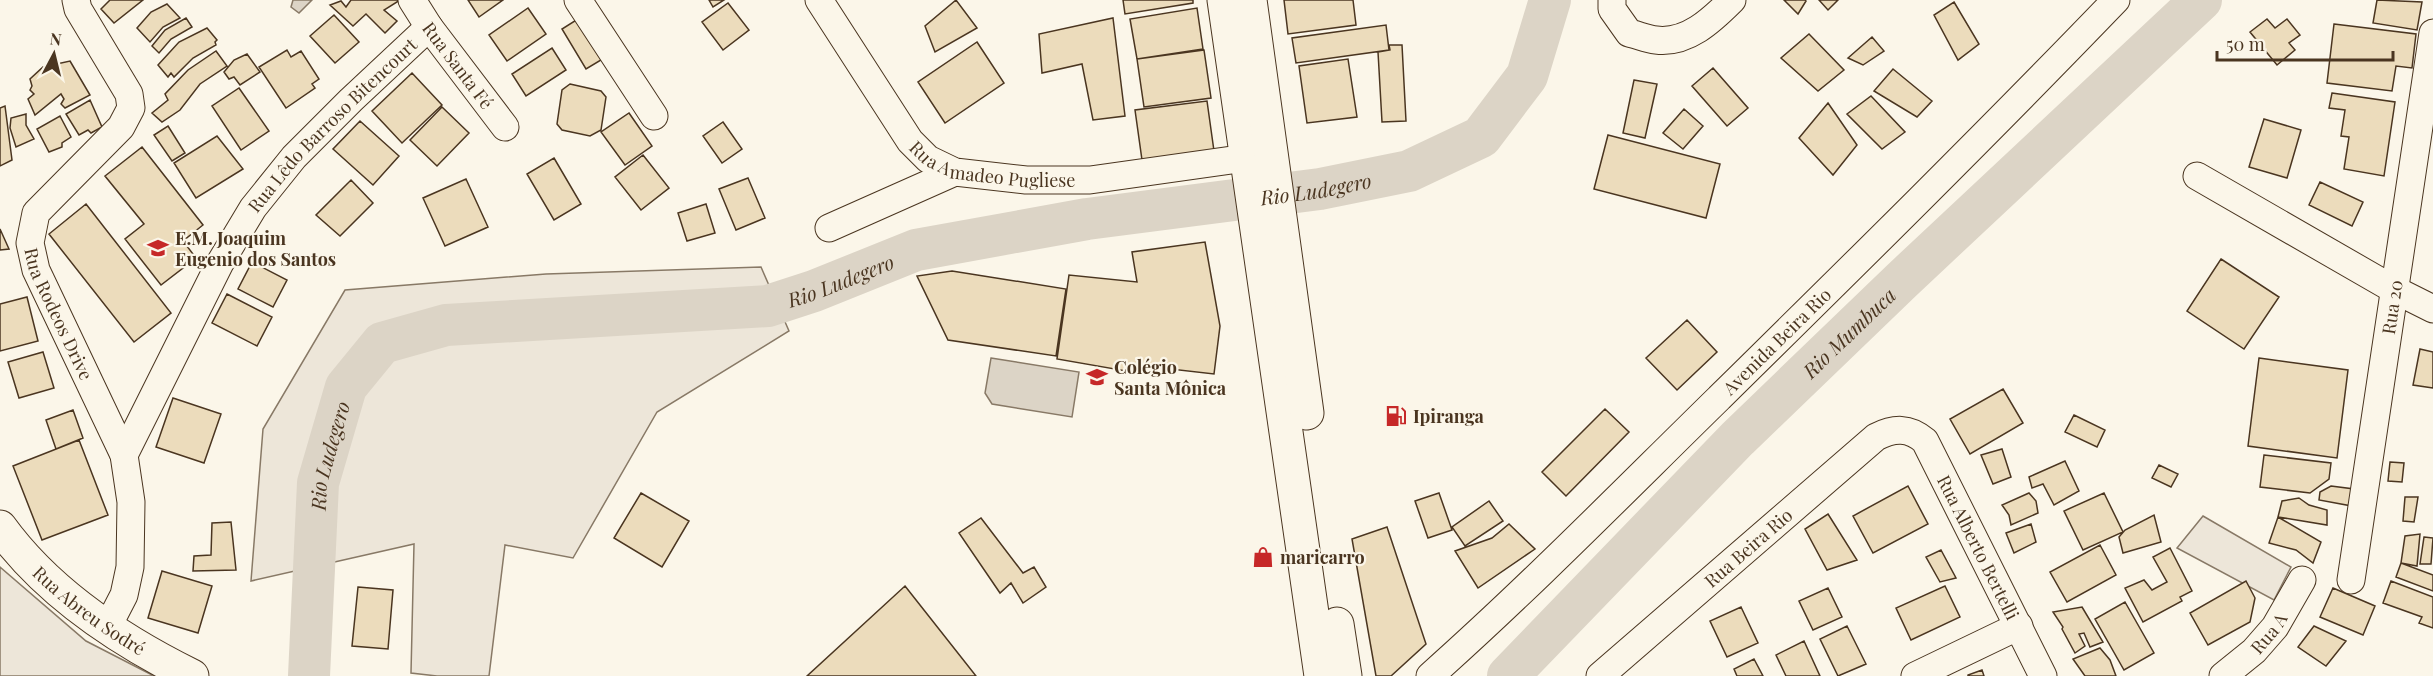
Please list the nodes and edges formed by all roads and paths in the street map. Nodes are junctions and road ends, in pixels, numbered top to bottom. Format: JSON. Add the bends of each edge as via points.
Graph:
{"nodes":[{"id":1,"x":76,"y":0,"type":"edge"},
{"id":2,"x":412,"y":0,"type":"edge"},
{"id":3,"x":578,"y":0,"type":"edge"},
{"id":4,"x":819,"y":0,"type":"edge"},
{"id":5,"x":1224,"y":0,"type":"edge"},
{"id":6,"x":1250,"y":0,"type":"edge"},
{"id":7,"x":1612,"y":0,"type":"edge"},
{"id":8,"x":1732,"y":0,"type":"edge"},
{"id":9,"x":2116,"y":0,"type":"edge"},
{"id":10,"x":429,"y":27,"type":"junction"},
{"id":11,"x":2433,"y":33,"type":"edge"},
{"id":12,"x":654,"y":116,"type":"dead end"},
{"id":13,"x":505,"y":127,"type":"dead end"},
{"id":14,"x":1256,"y":167,"type":"junction"},
{"id":15,"x":955,"y":172,"type":"junction"},
{"id":16,"x":2197,"y":176,"type":"dead end"},
{"id":17,"x":829,"y":228,"type":"dead end"},
{"id":18,"x":1270,"y":238,"type":"junction"},
{"id":19,"x":2395,"y":290,"type":"junction"},
{"id":20,"x":2433,"y":309,"type":"edge"},
{"id":21,"x":1903,"y":430,"type":"joint"},
{"id":22,"x":124,"y":455,"type":"junction"},
{"id":23,"x":0,"y":527,"type":"edge"},
{"id":24,"x":2302,"y":580,"type":"dead end"},
{"id":25,"x":2351,"y":580,"type":"dead end"},
{"id":26,"x":2019,"y":626,"type":"junction"},
{"id":27,"x":107,"y":628,"type":"junction"},
{"id":28,"x":192,"y":676,"type":"edge"},
{"id":29,"x":1321,"y":676,"type":"edge"},
{"id":30,"x":1345,"y":676,"type":"edge"},
{"id":31,"x":1430,"y":676,"type":"edge"},
{"id":32,"x":1600,"y":676,"type":"edge"},
{"id":33,"x":1915,"y":676,"type":"edge"},
{"id":34,"x":2043,"y":676,"type":"edge"},
{"id":35,"x":2223,"y":676,"type":"edge"}],
"edges":[{"from":1,"to":22,"type":"street","name":"Rua Rodeos Drive","via":[[129,94],[131,108],[121,127],[36,213],[30,243],[36,270]]},
{"from":2,"to":10,"type":"street","name":"Rua Santa Fé"},
{"from":3,"to":12,"type":"street"},
{"from":4,"to":15,"type":"street","name":"Rua Amadeo Pugliese","via":[[910,141],[928,159]]},
{"from":5,"to":14,"type":"main road"},
{"from":6,"to":14,"type":"main road"},
{"from":7,"to":8,"type":"street","via":[[1612,9],[1629,33],[1657,40],[1684,37],[1711,21]]},
{"from":9,"to":31,"type":"street","name":"Avenida Beira Rio","via":[[1829,290],[1500,614]]},
{"from":10,"to":13,"type":"street","name":"Rua Santa Fé"},
{"from":10,"to":22,"type":"street","name":"Rua Lêdo Barroso Bitencourt","via":[[294,157],[253,208],[220,263]]},
{"from":11,"to":19,"type":"street","name":"Rua 20"},
{"from":14,"to":15,"type":"street","name":"Rua Amadeo Pugliese","via":[[1090,180],[1026,180]]},
{"from":14,"to":18,"type":"main road"},
{"from":15,"to":17,"type":"street"},
{"from":16,"to":19,"type":"street"},
{"from":18,"to":29,"type":"main road","via":[[1296,491]]},
{"from":18,"to":30,"type":"main road"},
{"from":19,"to":20,"type":"street"},
{"from":19,"to":25,"type":"street","name":"Rua 20"},
{"from":21,"to":26,"type":"street","name":"Rua Alberto Bertelli","via":[[1914,432],[1924,441]]},
{"from":21,"to":32,"type":"street","name":"Rua Beira Rio","via":[[1887,431],[1876,437]]},
{"from":22,"to":27,"type":"street","via":[[131,502],[130,567],[124,595]]},
{"from":23,"to":27,"type":"main road","name":"Rua Abreu Sodré","via":[[50,582]]},
{"from":24,"to":35,"type":"street","name":"Rua A","via":[[2275,627],[2254,651]]},
{"from":26,"to":33,"type":"street"},
{"from":26,"to":34,"type":"street","name":"Rua Alberto Bertelli"},
{"from":27,"to":28,"type":"main road","name":"Rua Abreu Sodré"}]}
